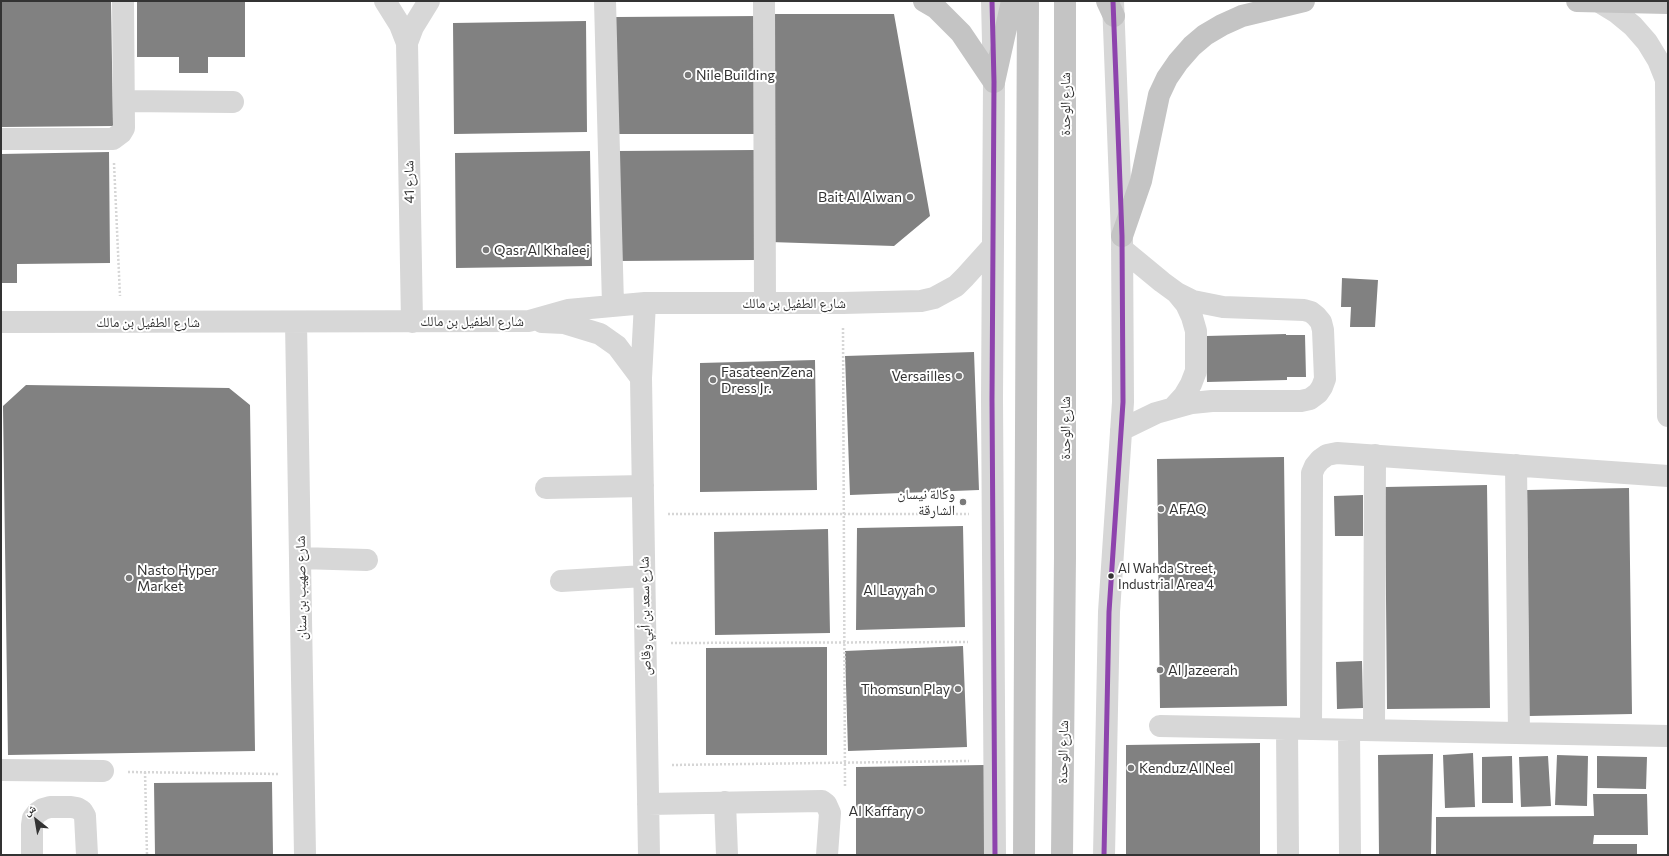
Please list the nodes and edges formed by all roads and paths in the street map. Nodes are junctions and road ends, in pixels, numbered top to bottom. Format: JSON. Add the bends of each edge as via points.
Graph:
{"nodes":[{"id":1,"x":123,"y":1,"type":"edge"},
{"id":2,"x":385,"y":1,"type":"edge"},
{"id":3,"x":429,"y":1,"type":"edge"},
{"id":4,"x":605,"y":1,"type":"edge"},
{"id":5,"x":764,"y":1,"type":"edge"},
{"id":6,"x":924,"y":1,"type":"edge"},
{"id":7,"x":992,"y":1,"type":"edge"},
{"id":8,"x":1012,"y":1,"type":"edge"},
{"id":9,"x":1028,"y":1,"type":"edge"},
{"id":10,"x":1065,"y":1,"type":"edge"},
{"id":11,"x":1304,"y":1,"type":"edge"},
{"id":12,"x":1577,"y":1,"type":"edge"},
{"id":13,"x":1598,"y":1,"type":"edge"},
{"id":14,"x":1668,"y":3,"type":"edge"},
{"id":15,"x":1111,"y":6,"type":"edge"},
{"id":16,"x":407,"y":43,"type":"junction"},
{"id":17,"x":1667,"y":78,"type":"edge"},
{"id":18,"x":994,"y":82,"type":"junction"},
{"id":19,"x":124,"y":102,"type":"junction"},
{"id":20,"x":233,"y":102,"type":"dead end"},
{"id":21,"x":1,"y":139,"type":"edge"},
{"id":22,"x":113,"y":139,"type":"junction"},
{"id":23,"x":1122,"y":242,"type":"junction"},
{"id":24,"x":992,"y":247,"type":"junction"},
{"id":25,"x":1176,"y":293,"type":"junction"},
{"id":26,"x":645,"y":303,"type":"junction"},
{"id":27,"x":766,"y":303,"type":"junction"},
{"id":28,"x":843,"y":304,"type":"junction"},
{"id":29,"x":613,"y":305,"type":"junction"},
{"id":30,"x":529,"y":321,"type":"junction"},
{"id":31,"x":1,"y":322,"type":"edge"},
{"id":32,"x":121,"y":322,"type":"junction"},
{"id":33,"x":296,"y":322,"type":"junction"},
{"id":34,"x":412,"y":322,"type":"junction"},
{"id":35,"x":641,"y":378,"type":"junction"},
{"id":36,"x":1174,"y":407,"type":"junction"},
{"id":37,"x":1668,"y":416,"type":"edge"},
{"id":38,"x":1122,"y":430,"type":"junction"},
{"id":39,"x":1375,"y":455,"type":"junction"},
{"id":40,"x":1516,"y":465,"type":"junction"},
{"id":41,"x":1668,"y":476,"type":"edge"},
{"id":42,"x":643,"y":486,"type":"junction"},
{"id":43,"x":546,"y":488,"type":"dead end"},
{"id":44,"x":643,"y":514,"type":"junction"},
{"id":45,"x":844,"y":514,"type":"junction"},
{"id":46,"x":993,"y":514,"type":"junction"},
{"id":47,"x":300,"y":558,"type":"junction"},
{"id":48,"x":367,"y":560,"type":"dead end"},
{"id":49,"x":644,"y":576,"type":"junction"},
{"id":50,"x":561,"y":581,"type":"dead end"},
{"id":51,"x":845,"y":642,"type":"junction"},
{"id":52,"x":994,"y":642,"type":"junction"},
{"id":53,"x":645,"y":644,"type":"junction"},
{"id":54,"x":1160,"y":726,"type":"dead end"},
{"id":55,"x":1287,"y":729,"type":"junction"},
{"id":56,"x":1311,"y":729,"type":"junction"},
{"id":57,"x":1349,"y":730,"type":"junction"},
{"id":58,"x":1374,"y":730,"type":"junction"},
{"id":59,"x":1519,"y":733,"type":"junction"},
{"id":60,"x":1668,"y":736,"type":"edge"},
{"id":61,"x":995,"y":761,"type":"junction"},
{"id":62,"x":845,"y":763,"type":"junction"},
{"id":63,"x":647,"y":765,"type":"junction"},
{"id":64,"x":1,"y":770,"type":"edge"},
{"id":65,"x":103,"y":771,"type":"joint"},
{"id":66,"x":145,"y":772,"type":"junction"},
{"id":67,"x":304,"y":775,"type":"junction"},
{"id":68,"x":845,"y":794,"type":"dead end"},
{"id":69,"x":725,"y":802,"type":"junction"},
{"id":70,"x":648,"y":804,"type":"junction"},
{"id":71,"x":32,"y":855,"type":"edge"},
{"id":72,"x":87,"y":855,"type":"edge"},
{"id":73,"x":147,"y":855,"type":"edge"},
{"id":74,"x":305,"y":855,"type":"edge"},
{"id":75,"x":649,"y":855,"type":"edge"},
{"id":76,"x":727,"y":855,"type":"edge"},
{"id":77,"x":827,"y":855,"type":"edge"},
{"id":78,"x":995,"y":855,"type":"edge"},
{"id":79,"x":1024,"y":855,"type":"edge"},
{"id":80,"x":1062,"y":855,"type":"edge"},
{"id":81,"x":1104,"y":855,"type":"edge"},
{"id":82,"x":1288,"y":855,"type":"edge"},
{"id":83,"x":1350,"y":855,"type":"edge"}],
"edges":[{"from":1,"to":19,"type":"street"},
{"from":2,"to":16,"type":"street","name":"شارع 41","via":[[400,25]]},
{"from":3,"to":16,"type":"street","name":"شارع 41","via":[[412,27]]},
{"from":4,"to":29,"type":"street"},
{"from":5,"to":27,"type":"street"},
{"from":6,"to":18,"type":"highway","via":[[936,8],[961,33]]},
{"from":7,"to":18,"type":"street"},
{"from":8,"to":18,"type":"highway"},
{"from":9,"to":79,"type":"highway"},
{"from":10,"to":80,"type":"highway","name":"شارع الوحدة"},
{"from":11,"to":23,"type":"highway","via":[[1242,16],[1222,25],[1192,46],[1178,62],[1159,95],[1141,181]]},
{"from":12,"to":13,"type":"highway"},
{"from":13,"to":14,"type":"highway"},
{"from":13,"to":17,"type":"street","via":[[1633,26],[1647,42]]},
{"from":15,"to":23,"type":"street"},
{"from":16,"to":34,"type":"street","name":"شارع 41"},
{"from":17,"to":37,"type":"street"},
{"from":18,"to":24,"type":"street"},
{"from":19,"to":20,"type":"street"},
{"from":19,"to":22,"type":"street","via":[[124,128]]},
{"from":21,"to":22,"type":"street"},
{"from":22,"to":32,"type":"path"},
{"from":23,"to":25,"type":"street"},
{"from":23,"to":38,"type":"street"},
{"from":24,"to":28,"type":"street","name":"شارع الطفيل بن مالك","via":[[966,278],[934,298],[921,301]]},
{"from":24,"to":46,"type":"street"},
{"from":25,"to":36,"type":"street","via":[[1186,304],[1196,331],[1196,371],[1184,396]]},
{"from":25,"to":36,"type":"street","via":[[1193,301],[1223,307],[1310,312],[1321,322],[1323,330],[1325,379],[1318,394],[1301,401],[1212,400]]},
{"from":26,"to":27,"type":"street","name":"شارع الطفيل بن مالك"},
{"from":26,"to":29,"type":"street","name":"شارع الطفيل بن مالك"},
{"from":26,"to":35,"type":"street","name":"شارع سعد بن أبي وقاص"},
{"from":27,"to":28,"type":"street","name":"شارع الطفيل بن مالك"},
{"from":28,"to":45,"type":"path"},
{"from":29,"to":30,"type":"street","name":"شارع الطفيل بن مالك","via":[[568,310]]},
{"from":30,"to":34,"type":"street","name":"شارع الطفيل بن مالك"},
{"from":30,"to":35,"type":"street","via":[[564,323],[600,334],[617,346]]},
{"from":31,"to":32,"type":"street","name":"شارع الطفيل بن مالك"},
{"from":32,"to":33,"type":"street","name":"شارع الطفيل بن مالك"},
{"from":33,"to":34,"type":"street","name":"شارع الطفيل بن مالك"},
{"from":33,"to":47,"type":"street","name":"شارع صهيب بن سنان"},
{"from":35,"to":42,"type":"street","name":"شارع سعد بن أبي وقاص"},
{"from":36,"to":38,"type":"street","via":[[1156,412]]},
{"from":38,"to":81,"type":"street","via":[[1108,612]]},
{"from":39,"to":40,"type":"street"},
{"from":39,"to":56,"type":"street","via":[[1328,455],[1315,466],[1312,473]]},
{"from":39,"to":58,"type":"street"},
{"from":40,"to":41,"type":"street"},
{"from":40,"to":59,"type":"street"},
{"from":42,"to":43,"type":"street"},
{"from":42,"to":44,"type":"street","name":"شارع سعد بن أبي وقاص"},
{"from":44,"to":45,"type":"path"},
{"from":44,"to":49,"type":"street","name":"شارع سعد بن أبي وقاص"},
{"from":45,"to":46,"type":"path"},
{"from":45,"to":51,"type":"path"},
{"from":46,"to":52,"type":"street"},
{"from":47,"to":48,"type":"street"},
{"from":47,"to":67,"type":"street","name":"شارع صهيب بن سنان"},
{"from":49,"to":50,"type":"street"},
{"from":49,"to":53,"type":"street","name":"شارع سعد بن أبي وقاص"},
{"from":51,"to":52,"type":"path"},
{"from":51,"to":53,"type":"path"},
{"from":51,"to":62,"type":"path"},
{"from":52,"to":61,"type":"street"},
{"from":53,"to":63,"type":"street","name":"شارع سعد بن أبي وقاص"},
{"from":54,"to":55,"type":"street"},
{"from":55,"to":56,"type":"street"},
{"from":55,"to":82,"type":"street"},
{"from":56,"to":57,"type":"street"},
{"from":57,"to":58,"type":"street"},
{"from":57,"to":83,"type":"street"},
{"from":58,"to":59,"type":"street"},
{"from":59,"to":60,"type":"street"},
{"from":61,"to":62,"type":"path"},
{"from":61,"to":78,"type":"street"},
{"from":62,"to":63,"type":"path"},
{"from":62,"to":68,"type":"path"},
{"from":63,"to":70,"type":"street","name":"شارع سعد بن أبي وقاص"},
{"from":64,"to":65,"type":"street"},
{"from":65,"to":66,"type":"path"},
{"from":66,"to":67,"type":"path"},
{"from":66,"to":73,"type":"path"},
{"from":67,"to":74,"type":"street","name":"شارع صهيب بن سنان"},
{"from":69,"to":70,"type":"street"},
{"from":69,"to":76,"type":"street"},
{"from":69,"to":77,"type":"street","via":[[822,801],[830,813]]},
{"from":70,"to":75,"type":"street","name":"شارع سعد بن أبي وقاص"},
{"from":71,"to":72,"type":"street","via":[[32,825],[37,813],[50,807],[71,807],[82,811],[85,816]]}]}
